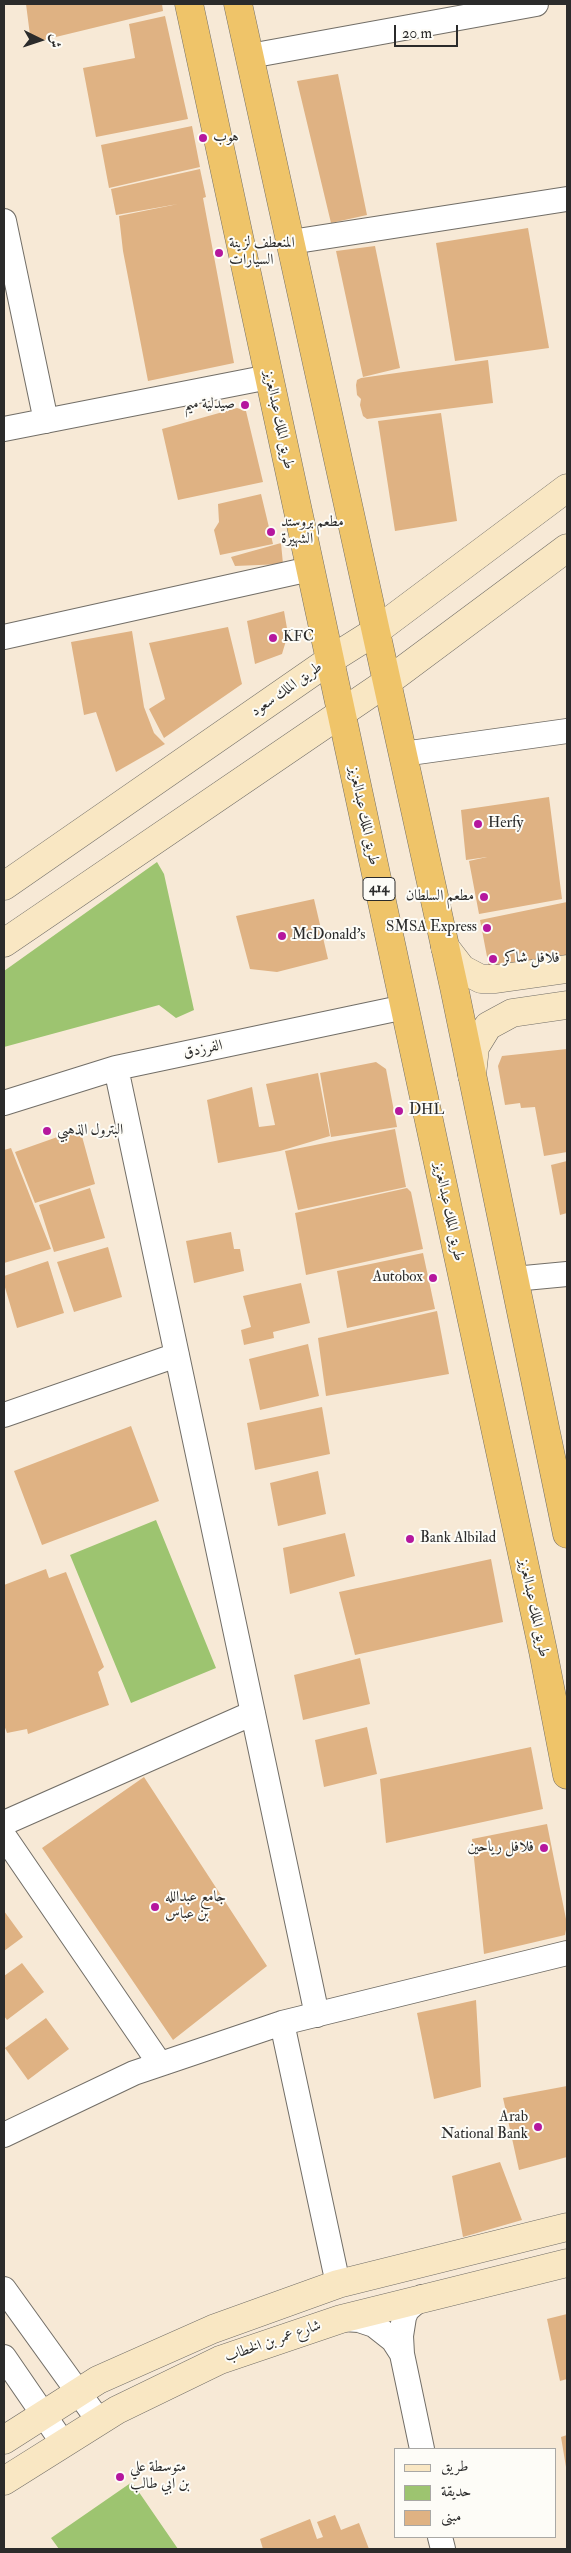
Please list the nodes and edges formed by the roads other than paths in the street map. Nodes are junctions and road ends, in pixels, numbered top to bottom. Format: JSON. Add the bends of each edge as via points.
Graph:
{"nodes":[{"id":1,"x":188,"y":4,"type":"edge"},
{"id":2,"x":238,"y":4,"type":"edge"},
{"id":3,"x":536,"y":4,"type":"edge"},
{"id":4,"x":250,"y":56,"type":"junction"},
{"id":5,"x":567,"y":200,"type":"edge"},
{"id":6,"x":4,"y":221,"type":"edge"},
{"id":7,"x":291,"y":242,"type":"junction"},
{"id":8,"x":269,"y":377,"type":"junction"},
{"id":9,"x":46,"y":421,"type":"junction"},
{"id":10,"x":4,"y":429,"type":"edge"},
{"id":11,"x":567,"y":488,"type":"edge"},
{"id":12,"x":567,"y":548,"type":"edge"},
{"id":13,"x":310,"y":569,"type":"junction"},
{"id":14,"x":376,"y":631,"type":"junction"},
{"id":15,"x":4,"y":637,"type":"edge"},
{"id":16,"x":330,"y":660,"type":"junction"},
{"id":17,"x":387,"y":682,"type":"junction"},
{"id":18,"x":341,"y":712,"type":"junction"},
{"id":19,"x":567,"y":731,"type":"edge"},
{"id":20,"x":403,"y":754,"type":"junction"},
{"id":21,"x":5,"y":881,"type":"edge"},
{"id":22,"x":4,"y":943,"type":"edge"},
{"id":23,"x":445,"y":947,"type":"junction"},
{"id":24,"x":567,"y":969,"type":"edge"},
{"id":25,"x":567,"y":1005,"type":"edge"},
{"id":26,"x":404,"y":1007,"type":"junction"},
{"id":27,"x":116,"y":1068,"type":"junction"},
{"id":28,"x":472,"y":1075,"type":"junction"},
{"id":29,"x":10,"y":1099,"type":"edge"},
{"id":30,"x":567,"y":1274,"type":"edge"},
{"id":31,"x":514,"y":1279,"type":"junction"},
{"id":32,"x":177,"y":1355,"type":"junction"},
{"id":33,"x":4,"y":1415,"type":"edge"},
{"id":34,"x":567,"y":1534,"type":"edge"},
{"id":35,"x":253,"y":1713,"type":"junction"},
{"id":36,"x":567,"y":1775,"type":"edge"},
{"id":37,"x":4,"y":1822,"type":"edge"},
{"id":38,"x":4,"y":1836,"type":"edge"},
{"id":39,"x":567,"y":1953,"type":"edge"},
{"id":40,"x":317,"y":2014,"type":"junction"},
{"id":41,"x":282,"y":2023,"type":"junction"},
{"id":42,"x":160,"y":2064,"type":"junction"},
{"id":43,"x":4,"y":2135,"type":"edge"},
{"id":44,"x":567,"y":2227,"type":"edge"},
{"id":45,"x":567,"y":2262,"type":"edge"},
{"id":46,"x":338,"y":2284,"type":"junction"},
{"id":47,"x":4,"y":2288,"type":"edge"},
{"id":48,"x":422,"y":2297,"type":"junction"},
{"id":49,"x":341,"y":2319,"type":"junction"},
{"id":50,"x":402,"y":2354,"type":"junction"},
{"id":51,"x":4,"y":2358,"type":"edge"},
{"id":52,"x":78,"y":2392,"type":"junction"},
{"id":53,"x":43,"y":2414,"type":"junction"},
{"id":54,"x":99,"y":2421,"type":"junction"},
{"id":55,"x":4,"y":2440,"type":"edge"},
{"id":56,"x":63,"y":2443,"type":"junction"},
{"id":57,"x":422,"y":2448,"type":"edge"},
{"id":58,"x":4,"y":2481,"type":"edge"}],
"edges":[{"from":1,"to":8,"type":"highway","name":"طريق الملك عبدالعزيز","number":"414"},
{"from":2,"to":4,"type":"highway"},
{"from":3,"to":4,"type":"street"},
{"from":4,"to":7,"type":"highway"},
{"from":5,"to":7,"type":"street"},
{"from":6,"to":9,"type":"street"},
{"from":7,"to":14,"type":"highway"},
{"from":8,"to":9,"type":"street"},
{"from":8,"to":13,"type":"highway","name":"طريق الملك عبدالعزيز","number":"414"},
{"from":9,"to":10,"type":"street"},
{"from":11,"to":14,"type":"street","name":"طريق الملك سعود"},
{"from":12,"to":17,"type":"street"},
{"from":13,"to":15,"type":"street"},
{"from":13,"to":16,"type":"highway","name":"طريق الملك عبدالعزيز","number":"414"},
{"from":14,"to":16,"type":"street","name":"طريق الملك سعود"},
{"from":14,"to":17,"type":"highway"},
{"from":16,"to":18,"type":"highway","name":"طريق الملك عبدالعزيز","number":"414"},
{"from":16,"to":21,"type":"street","name":"طريق الملك سعود"},
{"from":17,"to":18,"type":"street"},
{"from":17,"to":20,"type":"highway"},
{"from":18,"to":22,"type":"street"},
{"from":18,"to":26,"type":"highway","name":"طريق الملك عبدالعزيز","number":"414"},
{"from":19,"to":20,"type":"street"},
{"from":20,"to":23,"type":"highway"},
{"from":23,"to":24,"type":"street","via":[[462,969],[481,978],[496,979]]},
{"from":23,"to":28,"type":"highway"},
{"from":25,"to":28,"type":"street","via":[[512,1013],[488,1026],[475,1047]]},
{"from":26,"to":27,"type":"street","name":"الفرزدق"},
{"from":26,"to":36,"type":"highway","name":"طريق الملك عبدالعزيز","number":"414"},
{"from":27,"to":29,"type":"street","name":"الفرزدق"},
{"from":27,"to":32,"type":"street"},
{"from":28,"to":31,"type":"highway"},
{"from":30,"to":31,"type":"street"},
{"from":31,"to":34,"type":"highway"},
{"from":32,"to":33,"type":"street"},
{"from":32,"to":35,"type":"street"},
{"from":35,"to":37,"type":"street"},
{"from":35,"to":40,"type":"street"},
{"from":38,"to":42,"type":"street"},
{"from":39,"to":40,"type":"street"},
{"from":40,"to":41,"type":"street"},
{"from":41,"to":42,"type":"street"},
{"from":41,"to":46,"type":"street"},
{"from":42,"to":43,"type":"street","via":[[134,2073]]},
{"from":44,"to":46,"type":"street"},
{"from":45,"to":48,"type":"street","name":"شارع عمر بن الخطاب"},
{"from":46,"to":52,"type":"street","via":[[213,2329]]},
{"from":47,"to":52,"type":"street"},
{"from":48,"to":49,"type":"street","name":"شارع عمر بن الخطاب"},
{"from":48,"to":50,"type":"street","via":[[404,2317]]},
{"from":49,"to":50,"type":"street","via":[[359,2320],[374,2326],[393,2340]]},
{"from":49,"to":54,"type":"street","name":"شارع عمر بن الخطاب","via":[[220,2360]]},
{"from":50,"to":57,"type":"street"},
{"from":51,"to":53,"type":"street"},
{"from":52,"to":53,"type":"street"},
{"from":52,"to":54,"type":"street"},
{"from":53,"to":55,"type":"street"},
{"from":53,"to":56,"type":"street"},
{"from":54,"to":56,"type":"street","name":"شارع عمر بن الخطاب"},
{"from":56,"to":58,"type":"street","name":"شارع عمر بن الخطاب"}]}
